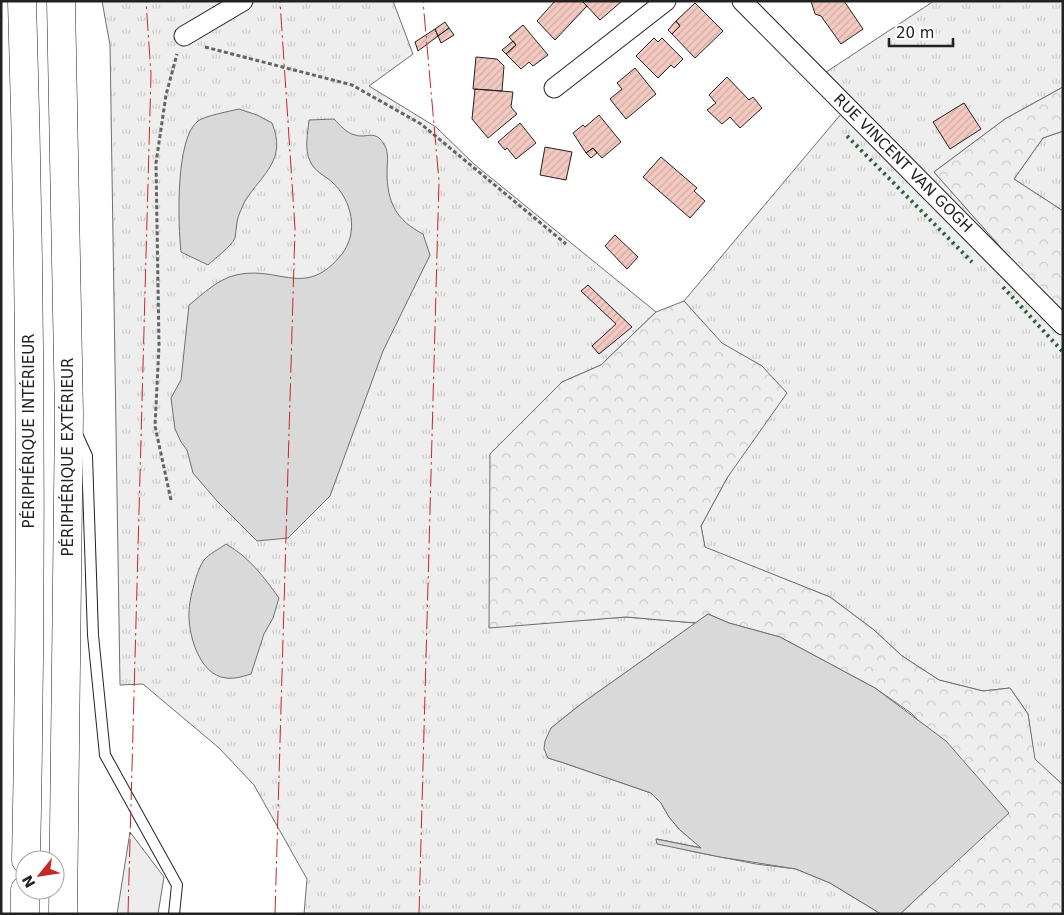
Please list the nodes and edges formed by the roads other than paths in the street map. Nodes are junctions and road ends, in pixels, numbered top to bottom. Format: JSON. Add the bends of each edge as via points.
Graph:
{"nodes":[{"id":1,"x":22,"y":1,"type":"edge"},
{"id":2,"x":61,"y":1,"type":"edge"},
{"id":3,"x":243,"y":1,"type":"edge"},
{"id":4,"x":666,"y":1,"type":"edge"},
{"id":5,"x":742,"y":1,"type":"edge"},
{"id":6,"x":184,"y":36,"type":"road end"},
{"id":7,"x":554,"y":88,"type":"dead end"},
{"id":8,"x":1063,"y":325,"type":"edge"},
{"id":9,"x":69,"y":414,"type":"junction"},
{"id":10,"x":26,"y":850,"type":"edge"},
{"id":11,"x":25,"y":900,"type":"edge"},
{"id":12,"x":24,"y":914,"type":"edge"},
{"id":13,"x":63,"y":914,"type":"edge"},
{"id":14,"x":174,"y":914,"type":"edge"}],
"edges":[{"from":1,"to":10,"type":"highway","name":"PÉRIPHÉRIQUE INTÉRIEUR","via":[[30,457]]},
{"from":2,"to":9,"type":"highway","name":"PÉRIPHÉRIQUE EXTÉRIEUR"},
{"from":3,"to":6,"type":"street"},
{"from":4,"to":7,"type":"street"},
{"from":5,"to":8,"type":"street","name":"RUE VINCENT VAN GOGH"},
{"from":9,"to":13,"type":"highway","name":"PÉRIPHÉRIQUE EXTÉRIEUR"},
{"from":9,"to":14,"type":"lane","via":[[87,456],[93,635],[106,755],[177,885]]},
{"from":11,"to":12,"type":"highway"}]}
